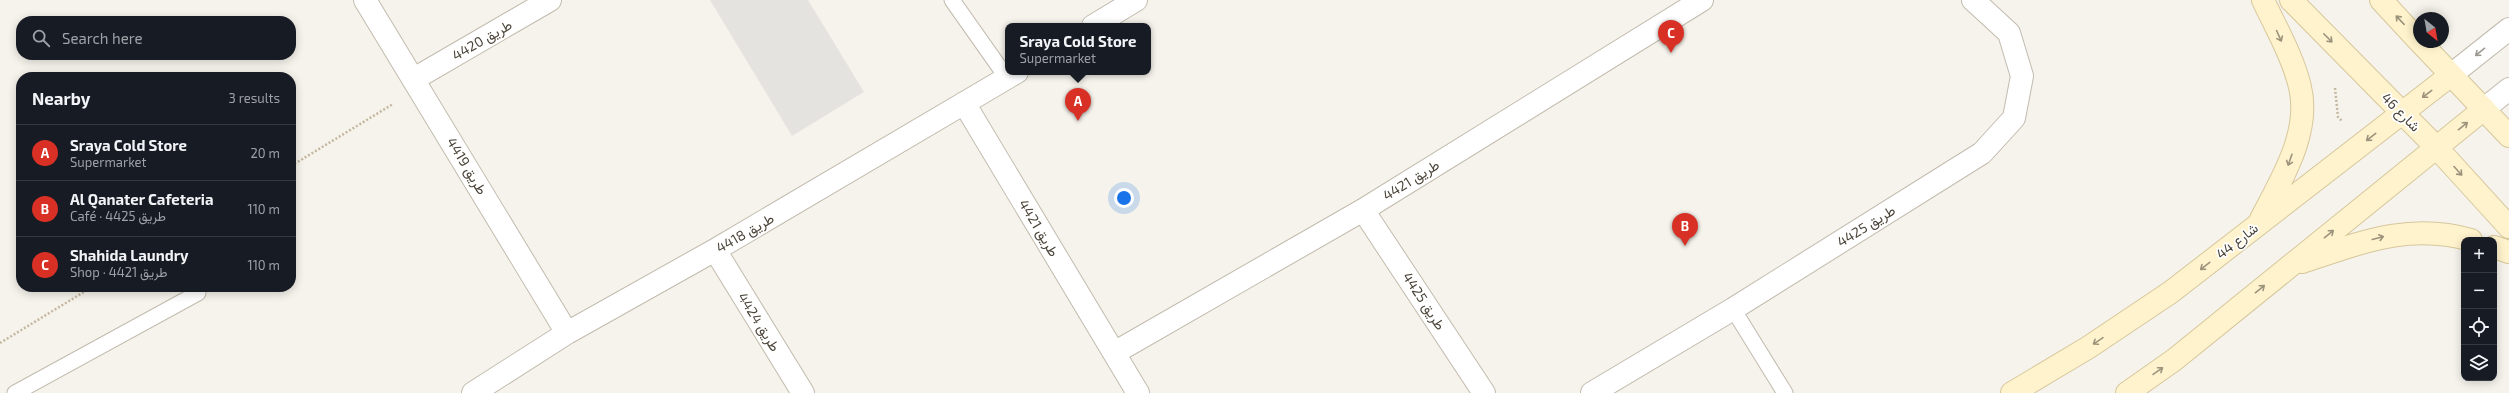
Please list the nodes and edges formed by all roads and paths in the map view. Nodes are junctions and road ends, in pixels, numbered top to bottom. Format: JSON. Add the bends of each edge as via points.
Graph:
{"nodes":[{"id":1,"x":365,"y":0,"type":"edge"},
{"id":2,"x":550,"y":0,"type":"edge"},
{"id":3,"x":952,"y":0,"type":"edge"},
{"id":4,"x":1136,"y":0,"type":"edge"},
{"id":5,"x":1702,"y":0,"type":"edge"},
{"id":6,"x":1973,"y":0,"type":"edge"},
{"id":7,"x":2263,"y":0,"type":"edge"},
{"id":8,"x":2290,"y":0,"type":"edge"},
{"id":9,"x":2381,"y":0,"type":"edge"},
{"id":10,"x":1098,"y":23,"type":"edge"},
{"id":11,"x":2509,"y":29,"type":"edge"},
{"id":12,"x":2413,"y":34,"type":"edge"},
{"id":13,"x":2426,"y":48,"type":"edge"},
{"id":14,"x":1005,"y":66,"type":"edge"},
{"id":15,"x":1012,"y":75,"type":"edge"},
{"id":16,"x":2451,"y":75,"type":"junction"},
{"id":17,"x":417,"y":84,"type":"junction"},
{"id":18,"x":2509,"y":89,"type":"edge"},
{"id":19,"x":964,"y":103,"type":"junction"},
{"id":20,"x":2484,"y":110,"type":"junction"},
{"id":21,"x":2402,"y":113,"type":"junction"},
{"id":22,"x":2509,"y":136,"type":"edge"},
{"id":23,"x":2437,"y":148,"type":"junction"},
{"id":24,"x":296,"y":163,"type":"edge"},
{"id":25,"x":1363,"y":210,"type":"junction"},
{"id":26,"x":2258,"y":225,"type":"junction"},
{"id":27,"x":2509,"y":227,"type":"edge"},
{"id":28,"x":2461,"y":237,"type":"edge"},
{"id":29,"x":2497,"y":248,"type":"edge"},
{"id":30,"x":715,"y":250,"type":"junction"},
{"id":31,"x":2509,"y":252,"type":"edge"},
{"id":32,"x":2288,"y":267,"type":"junction"},
{"id":33,"x":84,"y":292,"type":"edge"},
{"id":34,"x":198,"y":293,"type":"dead end"},
{"id":35,"x":1733,"y":309,"type":"junction"},
{"id":36,"x":567,"y":333,"type":"junction"},
{"id":37,"x":0,"y":343,"type":"edge"},
{"id":38,"x":1114,"y":353,"type":"junction"},
{"id":39,"x":15,"y":393,"type":"edge"},
{"id":40,"x":473,"y":393,"type":"edge"},
{"id":41,"x":803,"y":393,"type":"edge"},
{"id":42,"x":1137,"y":393,"type":"edge"},
{"id":43,"x":1484,"y":393,"type":"edge"},
{"id":44,"x":1592,"y":393,"type":"edge"},
{"id":45,"x":1785,"y":393,"type":"edge"},
{"id":46,"x":2012,"y":393,"type":"edge"},
{"id":47,"x":2127,"y":393,"type":"edge"}],
"edges":[{"from":1,"to":17,"type":"street","name":"طريق 4419"},
{"from":2,"to":17,"type":"street","name":"طريق 4420"},
{"from":3,"to":14,"type":"lane"},
{"from":4,"to":10,"type":"street"},
{"from":5,"to":25,"type":"street","name":"طريق 4421"},
{"from":6,"to":35,"type":"street","name":"طريق 4425","via":[[2009,33],[2022,76],[2014,118],[1982,153]]},
{"from":7,"to":26,"type":"main road","one_way":true,"via":[[2300,88],[2301,108],[2298,135],[2288,165]]},
{"from":8,"to":21,"type":"main road","name":"شارع 46","one_way":true},
{"from":12,"to":9,"type":"main road","one_way":true},
{"from":11,"to":16,"type":"street","one_way":true},
{"from":13,"to":16,"type":"main road"},
{"from":15,"to":19,"type":"street","name":"طريق 4418"},
{"from":16,"to":20,"type":"main road"},
{"from":16,"to":21,"type":"main road","name":"شارع 44","one_way":true},
{"from":17,"to":24,"type":"path"},
{"from":17,"to":36,"type":"street","name":"طريق 4419"},
{"from":18,"to":20,"type":"street"},
{"from":19,"to":30,"type":"street","name":"طريق 4418"},
{"from":19,"to":38,"type":"street","name":"طريق 4421"},
{"from":20,"to":22,"type":"main road"},
{"from":23,"to":20,"type":"main road","one_way":true},
{"from":21,"to":23,"type":"main road","name":"شارع 46"},
{"from":21,"to":26,"type":"main road","name":"شارع 44","one_way":true},
{"from":23,"to":27,"type":"main road","name":"شارع 46","one_way":true},
{"from":32,"to":23,"type":"main road","one_way":true},
{"from":25,"to":38,"type":"street","name":"طريق 4421"},
{"from":25,"to":43,"type":"street","name":"طريق 4425"},
{"from":26,"to":46,"type":"main road","name":"شارع 44","one_way":true,"via":[[2171,292],[2089,347]]},
{"from":32,"to":28,"type":"main road","one_way":true,"via":[[2395,234]]},
{"from":29,"to":31,"type":"main road"},
{"from":30,"to":36,"type":"street","name":"طريق 4418"},
{"from":30,"to":41,"type":"street","name":"طريق 4424"},
{"from":47,"to":32,"type":"main road","one_way":true,"via":[[2174,360]]},
{"from":33,"to":37,"type":"path"},
{"from":34,"to":39,"type":"lane"},
{"from":35,"to":44,"type":"street","name":"طريق 4425"},
{"from":35,"to":45,"type":"lane"},
{"from":36,"to":40,"type":"street","name":"طريق 4418"},
{"from":38,"to":42,"type":"street","name":"طريق 4421"}]}
